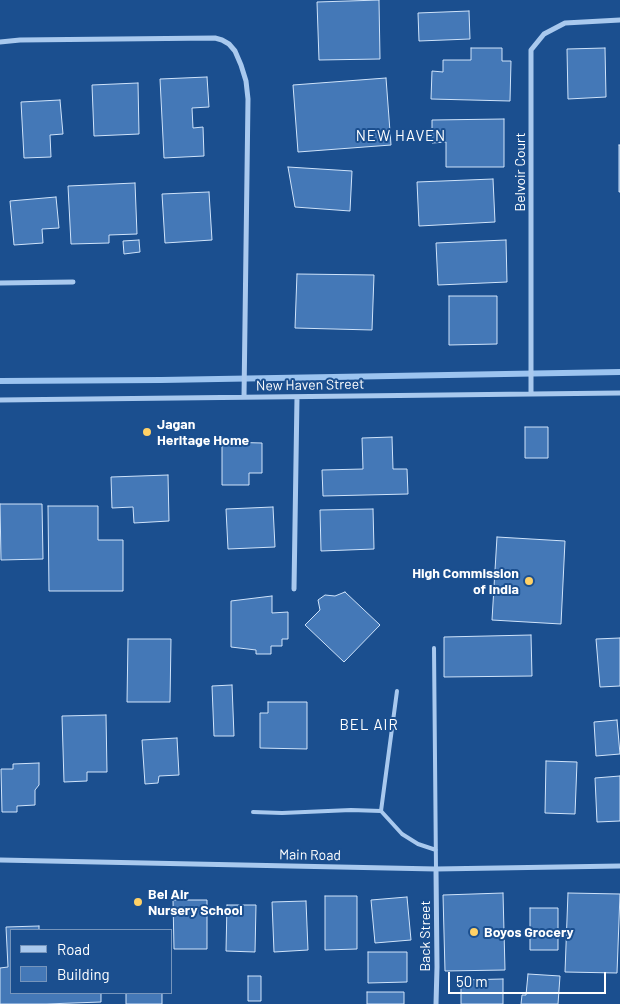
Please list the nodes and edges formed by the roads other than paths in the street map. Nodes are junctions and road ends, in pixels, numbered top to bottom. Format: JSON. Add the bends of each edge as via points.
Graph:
{"nodes":[{"id":1,"x":620,"y":20,"type":"edge"},
{"id":2,"x":0,"y":42,"type":"edge"},
{"id":3,"x":73,"y":282,"type":"dead end"},
{"id":4,"x":0,"y":283,"type":"edge"},
{"id":5,"x":620,"y":393,"type":"edge"},
{"id":6,"x":531,"y":394,"type":"junction"},
{"id":7,"x":244,"y":397,"type":"junction"},
{"id":8,"x":297,"y":397,"type":"junction"},
{"id":9,"x":0,"y":400,"type":"edge"},
{"id":10,"x":294,"y":590,"type":"dead end"},
{"id":11,"x":434,"y":648,"type":"dead end"},
{"id":12,"x":397,"y":691,"type":"dead end"},
{"id":13,"x":381,"y":811,"type":"junction"},
{"id":14,"x":253,"y":812,"type":"dead end"},
{"id":15,"x":436,"y":850,"type":"junction"},
{"id":16,"x":0,"y":860,"type":"edge"},
{"id":17,"x":620,"y":866,"type":"edge"},
{"id":18,"x":436,"y":869,"type":"junction"},
{"id":19,"x":436,"y":1004,"type":"edge"}],
"edges":[{"from":1,"to":6,"type":"street","name":"Belvoir Court","via":[[565,23],[544,34],[531,50]]},
{"from":2,"to":7,"type":"street","via":[[215,38],[229,44],[235,51],[244,73],[248,99]]},
{"from":3,"to":4,"type":"street"},
{"from":5,"to":6,"type":"street","name":"New Haven Street"},
{"from":6,"to":8,"type":"street","name":"New Haven Street"},
{"from":7,"to":8,"type":"street","name":"New Haven Street"},
{"from":7,"to":9,"type":"street","name":"New Haven Street"},
{"from":8,"to":10,"type":"street"},
{"from":11,"to":15,"type":"lane"},
{"from":12,"to":13,"type":"lane"},
{"from":13,"to":14,"type":"lane"},
{"from":13,"to":15,"type":"lane","via":[[402,834]]},
{"from":15,"to":18,"type":"lane"},
{"from":16,"to":18,"type":"street","name":"Main Road"},
{"from":17,"to":18,"type":"street","name":"Main Road"},
{"from":18,"to":19,"type":"street","name":"Back Street"}]}
